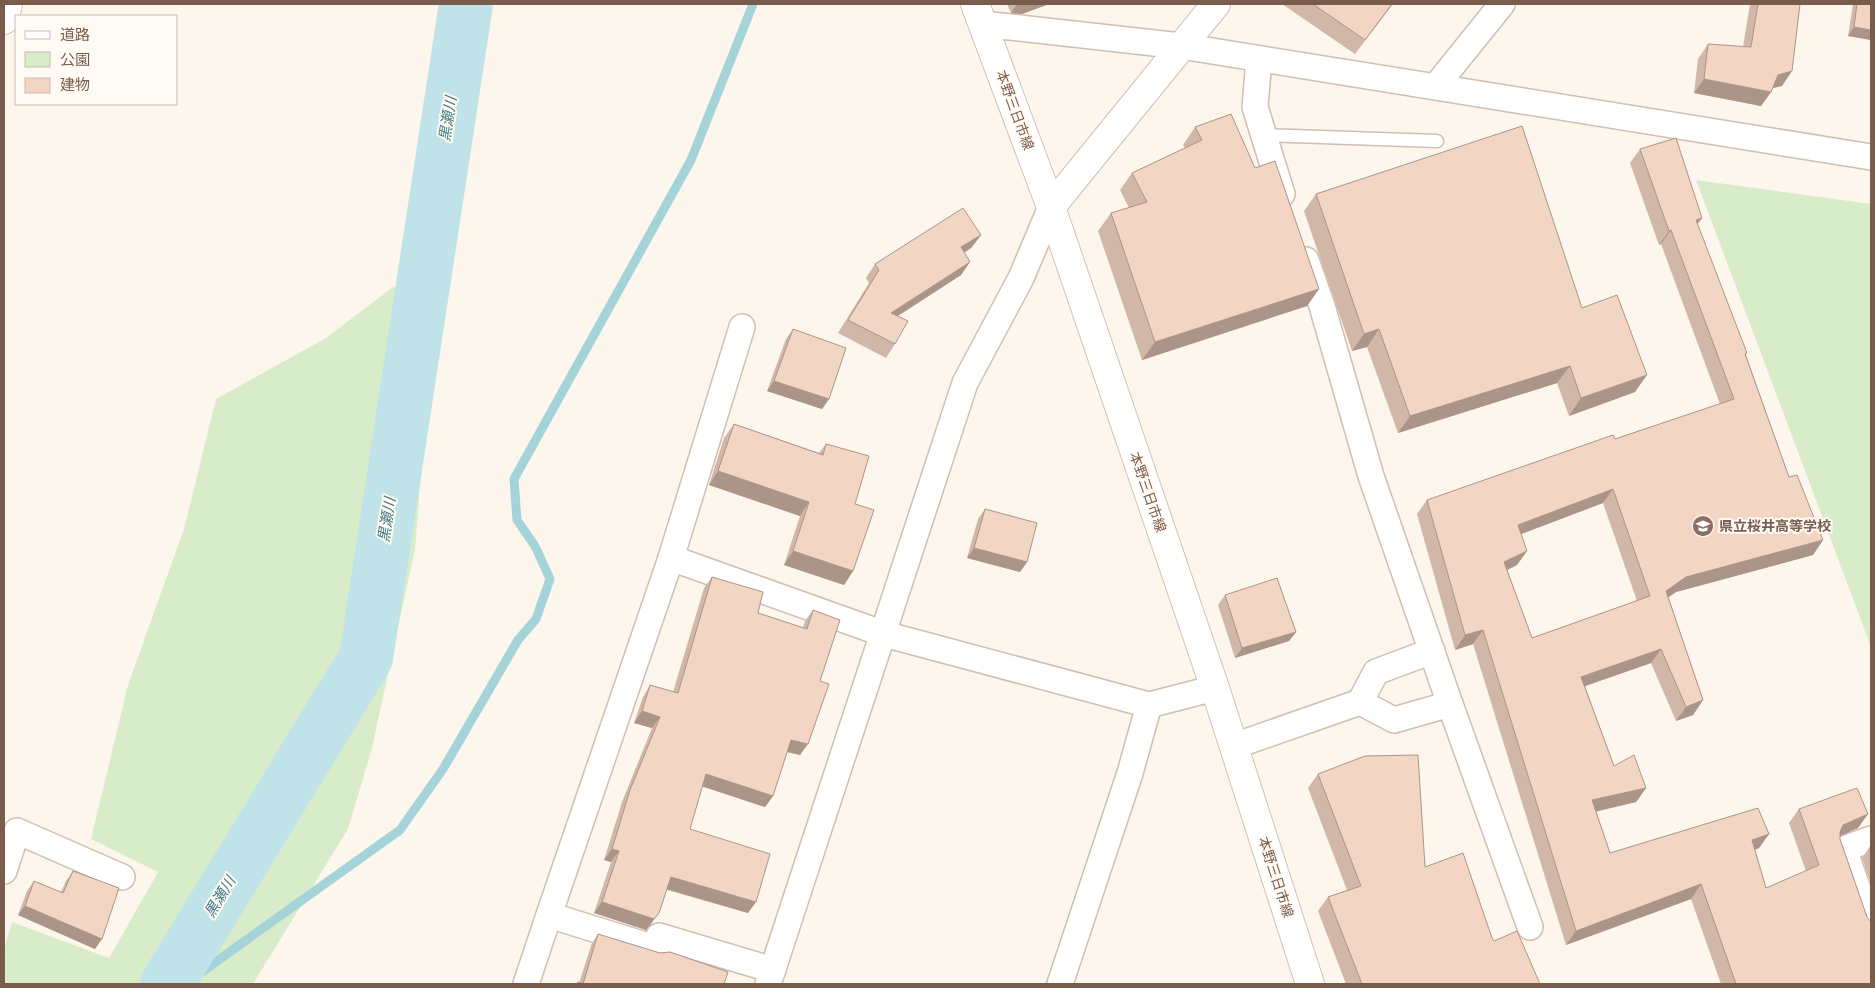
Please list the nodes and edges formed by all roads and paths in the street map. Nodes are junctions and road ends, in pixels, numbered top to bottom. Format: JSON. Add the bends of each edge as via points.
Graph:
{"nodes":[{"id":1,"x":8,"y":4,"type":"edge"},
{"id":2,"x":1216,"y":4,"type":"edge"},
{"id":3,"x":1502,"y":4,"type":"edge"},
{"id":4,"x":979,"y":14,"type":"edge"},
{"id":5,"x":4,"y":20,"type":"edge"},
{"id":6,"x":1182,"y":46,"type":"junction"},
{"id":7,"x":1259,"y":59,"type":"junction"},
{"id":8,"x":1436,"y":86,"type":"junction"},
{"id":9,"x":1263,"y":135,"type":"junction"},
{"id":10,"x":1437,"y":141,"type":"dead end"},
{"id":11,"x":1871,"y":156,"type":"edge"},
{"id":12,"x":1051,"y":206,"type":"junction"},
{"id":13,"x":1289,"y":214,"type":"edge"},
{"id":14,"x":1299,"y":242,"type":"edge"},
{"id":15,"x":742,"y":327,"type":"dead end"},
{"id":16,"x":671,"y":558,"type":"junction"},
{"id":17,"x":884,"y":634,"type":"junction"},
{"id":18,"x":1432,"y":652,"type":"junction"},
{"id":19,"x":1215,"y":688,"type":"junction"},
{"id":20,"x":1360,"y":702,"type":"junction"},
{"id":21,"x":1450,"y":704,"type":"junction"},
{"id":22,"x":1149,"y":705,"type":"junction"},
{"id":23,"x":1234,"y":746,"type":"junction"},
{"id":24,"x":1871,"y":839,"type":"edge"},
{"id":25,"x":4,"y":871,"type":"edge"},
{"id":26,"x":122,"y":877,"type":"dead end"},
{"id":27,"x":549,"y":915,"type":"junction"},
{"id":28,"x":1530,"y":927,"type":"dead end"},
{"id":29,"x":1871,"y":927,"type":"edge"},
{"id":30,"x":770,"y":977,"type":"edge"},
{"id":31,"x":526,"y":984,"type":"edge"},
{"id":32,"x":1060,"y":984,"type":"edge"},
{"id":33,"x":1310,"y":984,"type":"edge"}],
"edges":[{"from":1,"to":5,"type":"main road"},
{"from":2,"to":6,"type":"main road"},
{"from":3,"to":8,"type":"street"},
{"from":4,"to":6,"type":"street"},
{"from":4,"to":12,"type":"main road","name":"本野三日市線"},
{"from":6,"to":7,"type":"street"},
{"from":6,"to":12,"type":"main road"},
{"from":7,"to":8,"type":"street"},
{"from":7,"to":9,"type":"street","via":[[1256,107]]},
{"from":8,"to":11,"type":"street"},
{"from":9,"to":10,"type":"lane"},
{"from":9,"to":13,"type":"street"},
{"from":12,"to":17,"type":"street","via":[[1021,278],[965,383]]},
{"from":12,"to":19,"type":"main road","name":"本野三日市線"},
{"from":14,"to":18,"type":"street","via":[[1322,306],[1371,476]]},
{"from":15,"to":16,"type":"street"},
{"from":16,"to":17,"type":"street"},
{"from":16,"to":27,"type":"street"},
{"from":17,"to":22,"type":"street"},
{"from":17,"to":30,"type":"street"},
{"from":18,"to":20,"type":"street","via":[[1376,672]]},
{"from":18,"to":21,"type":"street"},
{"from":19,"to":22,"type":"street"},
{"from":19,"to":23,"type":"main road","name":"本野三日市線"},
{"from":20,"to":21,"type":"street","via":[[1394,720]]},
{"from":20,"to":23,"type":"street"},
{"from":21,"to":28,"type":"street"},
{"from":22,"to":32,"type":"street","via":[[1130,773]]},
{"from":23,"to":33,"type":"main road","name":"本野三日市線"},
{"from":24,"to":29,"type":"street","via":[[1844,849]]},
{"from":25,"to":26,"type":"street","via":[[17,831]]},
{"from":27,"to":30,"type":"street","via":[[658,949],[659,936]]},
{"from":27,"to":31,"type":"street"}]}
